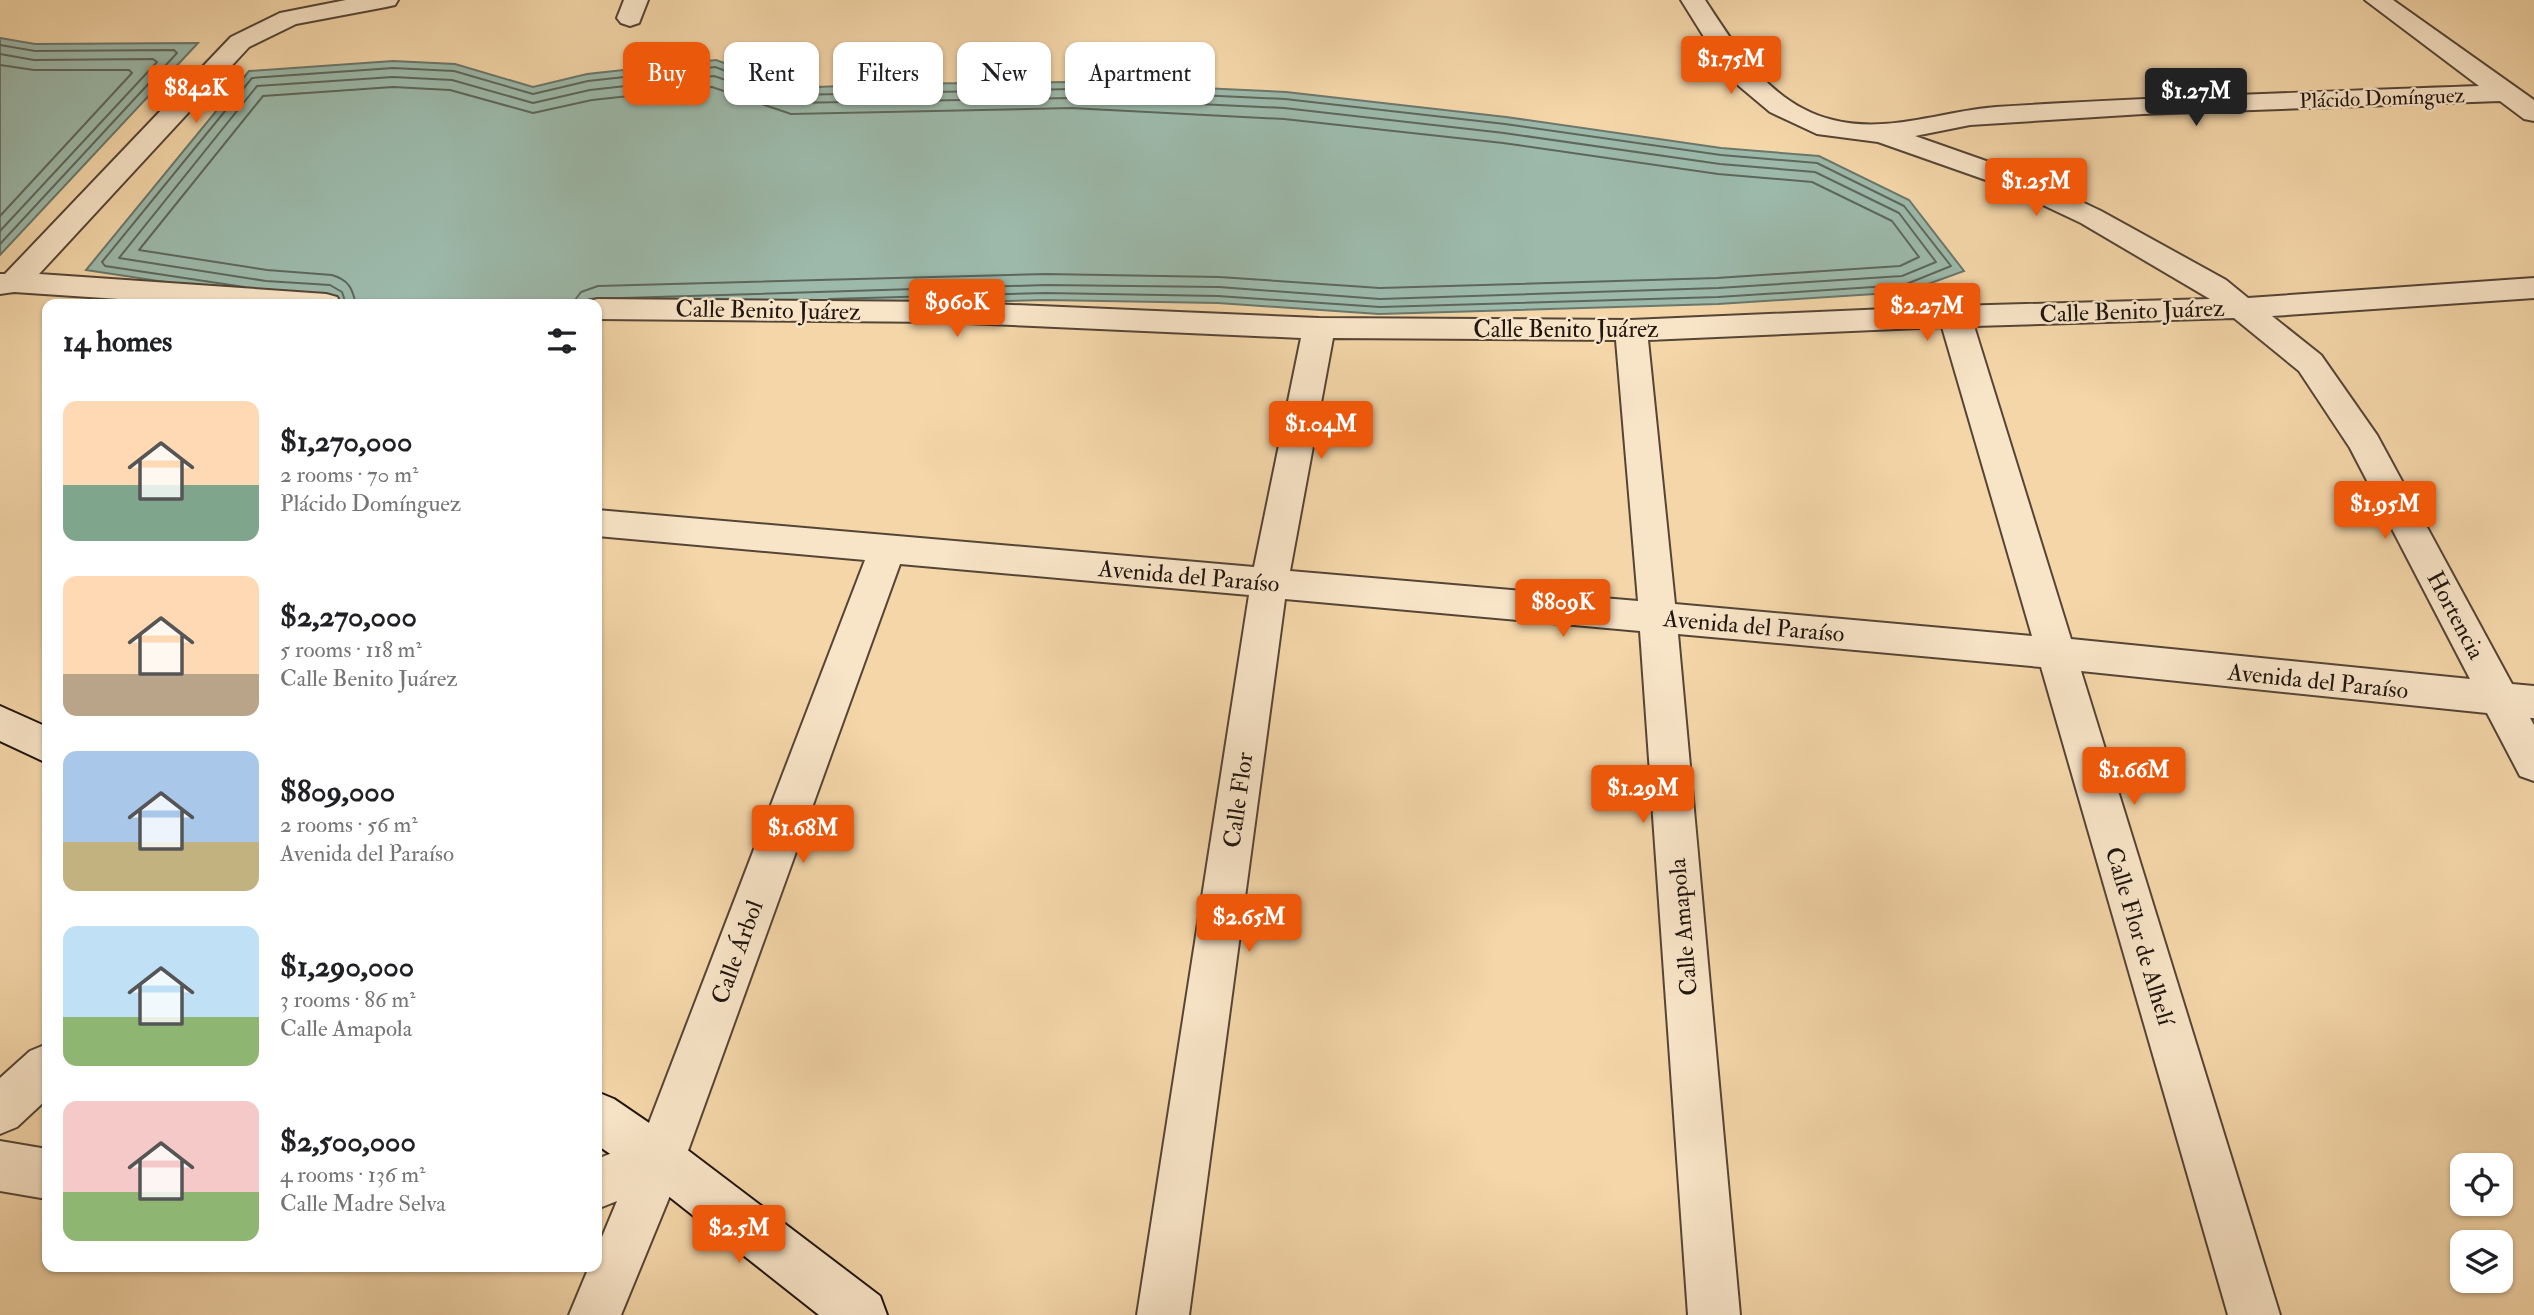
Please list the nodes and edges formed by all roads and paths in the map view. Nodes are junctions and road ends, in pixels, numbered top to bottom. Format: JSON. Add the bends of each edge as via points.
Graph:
{"nodes":[{"id":1,"x":386,"y":0,"type":"edge"},
{"id":2,"x":1693,"y":0,"type":"edge"},
{"id":3,"x":2377,"y":0,"type":"edge"},
{"id":4,"x":2507,"y":93,"type":"junction"},
{"id":5,"x":2534,"y":113,"type":"edge"},
{"id":6,"x":1882,"y":134,"type":"junction"},
{"id":7,"x":7,"y":283,"type":"edge"},
{"id":8,"x":2534,"y":288,"type":"edge"},
{"id":9,"x":250,"y":299,"type":"edge"},
{"id":10,"x":2244,"y":308,"type":"junction"},
{"id":11,"x":602,"y":309,"type":"edge"},
{"id":12,"x":1955,"y":316,"type":"junction"},
{"id":13,"x":1319,"y":328,"type":"junction"},
{"id":14,"x":1631,"y":330,"type":"junction"},
{"id":15,"x":602,"y":523,"type":"edge"},
{"id":16,"x":887,"y":549,"type":"junction"},
{"id":17,"x":1269,"y":583,"type":"junction"},
{"id":18,"x":1658,"y":618,"type":"junction"},
{"id":19,"x":2055,"y":653,"type":"junction"},
{"id":20,"x":2517,"y":701,"type":"edge"},
{"id":21,"x":0,"y":722,"type":"edge"},
{"id":22,"x":42,"y":743,"type":"edge"},
{"id":23,"x":2534,"y":764,"type":"edge"},
{"id":24,"x":42,"y":1072,"type":"edge"},
{"id":25,"x":0,"y":1110,"type":"edge"},
{"id":26,"x":602,"y":1119,"type":"edge"},
{"id":27,"x":660,"y":1159,"type":"junction"},
{"id":28,"x":0,"y":1166,"type":"edge"},
{"id":29,"x":42,"y":1173,"type":"edge"},
{"id":30,"x":602,"y":1182,"type":"edge"},
{"id":31,"x":595,"y":1315,"type":"edge"},
{"id":32,"x":861,"y":1315,"type":"edge"},
{"id":33,"x":1163,"y":1315,"type":"edge"},
{"id":34,"x":1714,"y":1315,"type":"edge"},
{"id":35,"x":2254,"y":1315,"type":"edge"}],
"edges":[{"from":1,"to":7,"type":"street","via":[[289,18],[240,42]]},
{"from":2,"to":6,"type":"street","via":[[1733,62],[1779,106],[1827,128]]},
{"from":3,"to":4,"type":"street"},
{"from":4,"to":5,"type":"street"},
{"from":4,"to":6,"type":"street","name":"Plácido Domínguez","via":[[2023,113],[1969,117]]},
{"from":6,"to":10,"type":"street","name":"Hortencia","via":[[2013,180],[2091,217]]},
{"from":7,"to":9,"type":"street"},
{"from":8,"to":10,"type":"street","name":"Calle Benito Juárez"},
{"from":10,"to":12,"type":"street","name":"Calle Benito Juárez"},
{"from":10,"to":20,"type":"street","name":"Hortencia","via":[[2310,363],[2365,443]]},
{"from":11,"to":13,"type":"street","name":"Calle Benito Juárez","via":[[944,312]]},
{"from":12,"to":14,"type":"street","name":"Calle Benito Juárez"},
{"from":12,"to":19,"type":"street","name":"Calle Flor de Alhelí"},
{"from":13,"to":14,"type":"street","name":"Calle Benito Juárez"},
{"from":13,"to":17,"type":"street","name":"Calle Flor"},
{"from":14,"to":18,"type":"street","name":"Calle Amapola"},
{"from":15,"to":16,"type":"street","name":"Avenida del Paraíso"},
{"from":16,"to":17,"type":"street","name":"Avenida del Paraíso"},
{"from":16,"to":27,"type":"street","name":"Calle Árbol"},
{"from":17,"to":18,"type":"street","name":"Avenida del Paraíso"},
{"from":17,"to":33,"type":"street","name":"Calle Flor"},
{"from":18,"to":19,"type":"street","name":"Avenida del Paraíso"},
{"from":18,"to":34,"type":"street","name":"Calle Amapola"},
{"from":19,"to":20,"type":"street","name":"Avenida del Paraíso"},
{"from":19,"to":35,"type":"street","name":"Calle Flor de Alhelí"},
{"from":20,"to":23,"type":"street","name":"Hortencia"},
{"from":21,"to":22,"type":"street"},
{"from":24,"to":25,"type":"street"},
{"from":26,"to":27,"type":"street"},
{"from":27,"to":30,"type":"street"},
{"from":27,"to":31,"type":"street","name":"Calle Árbol"},
{"from":27,"to":32,"type":"street"},
{"from":28,"to":29,"type":"street"}]}
